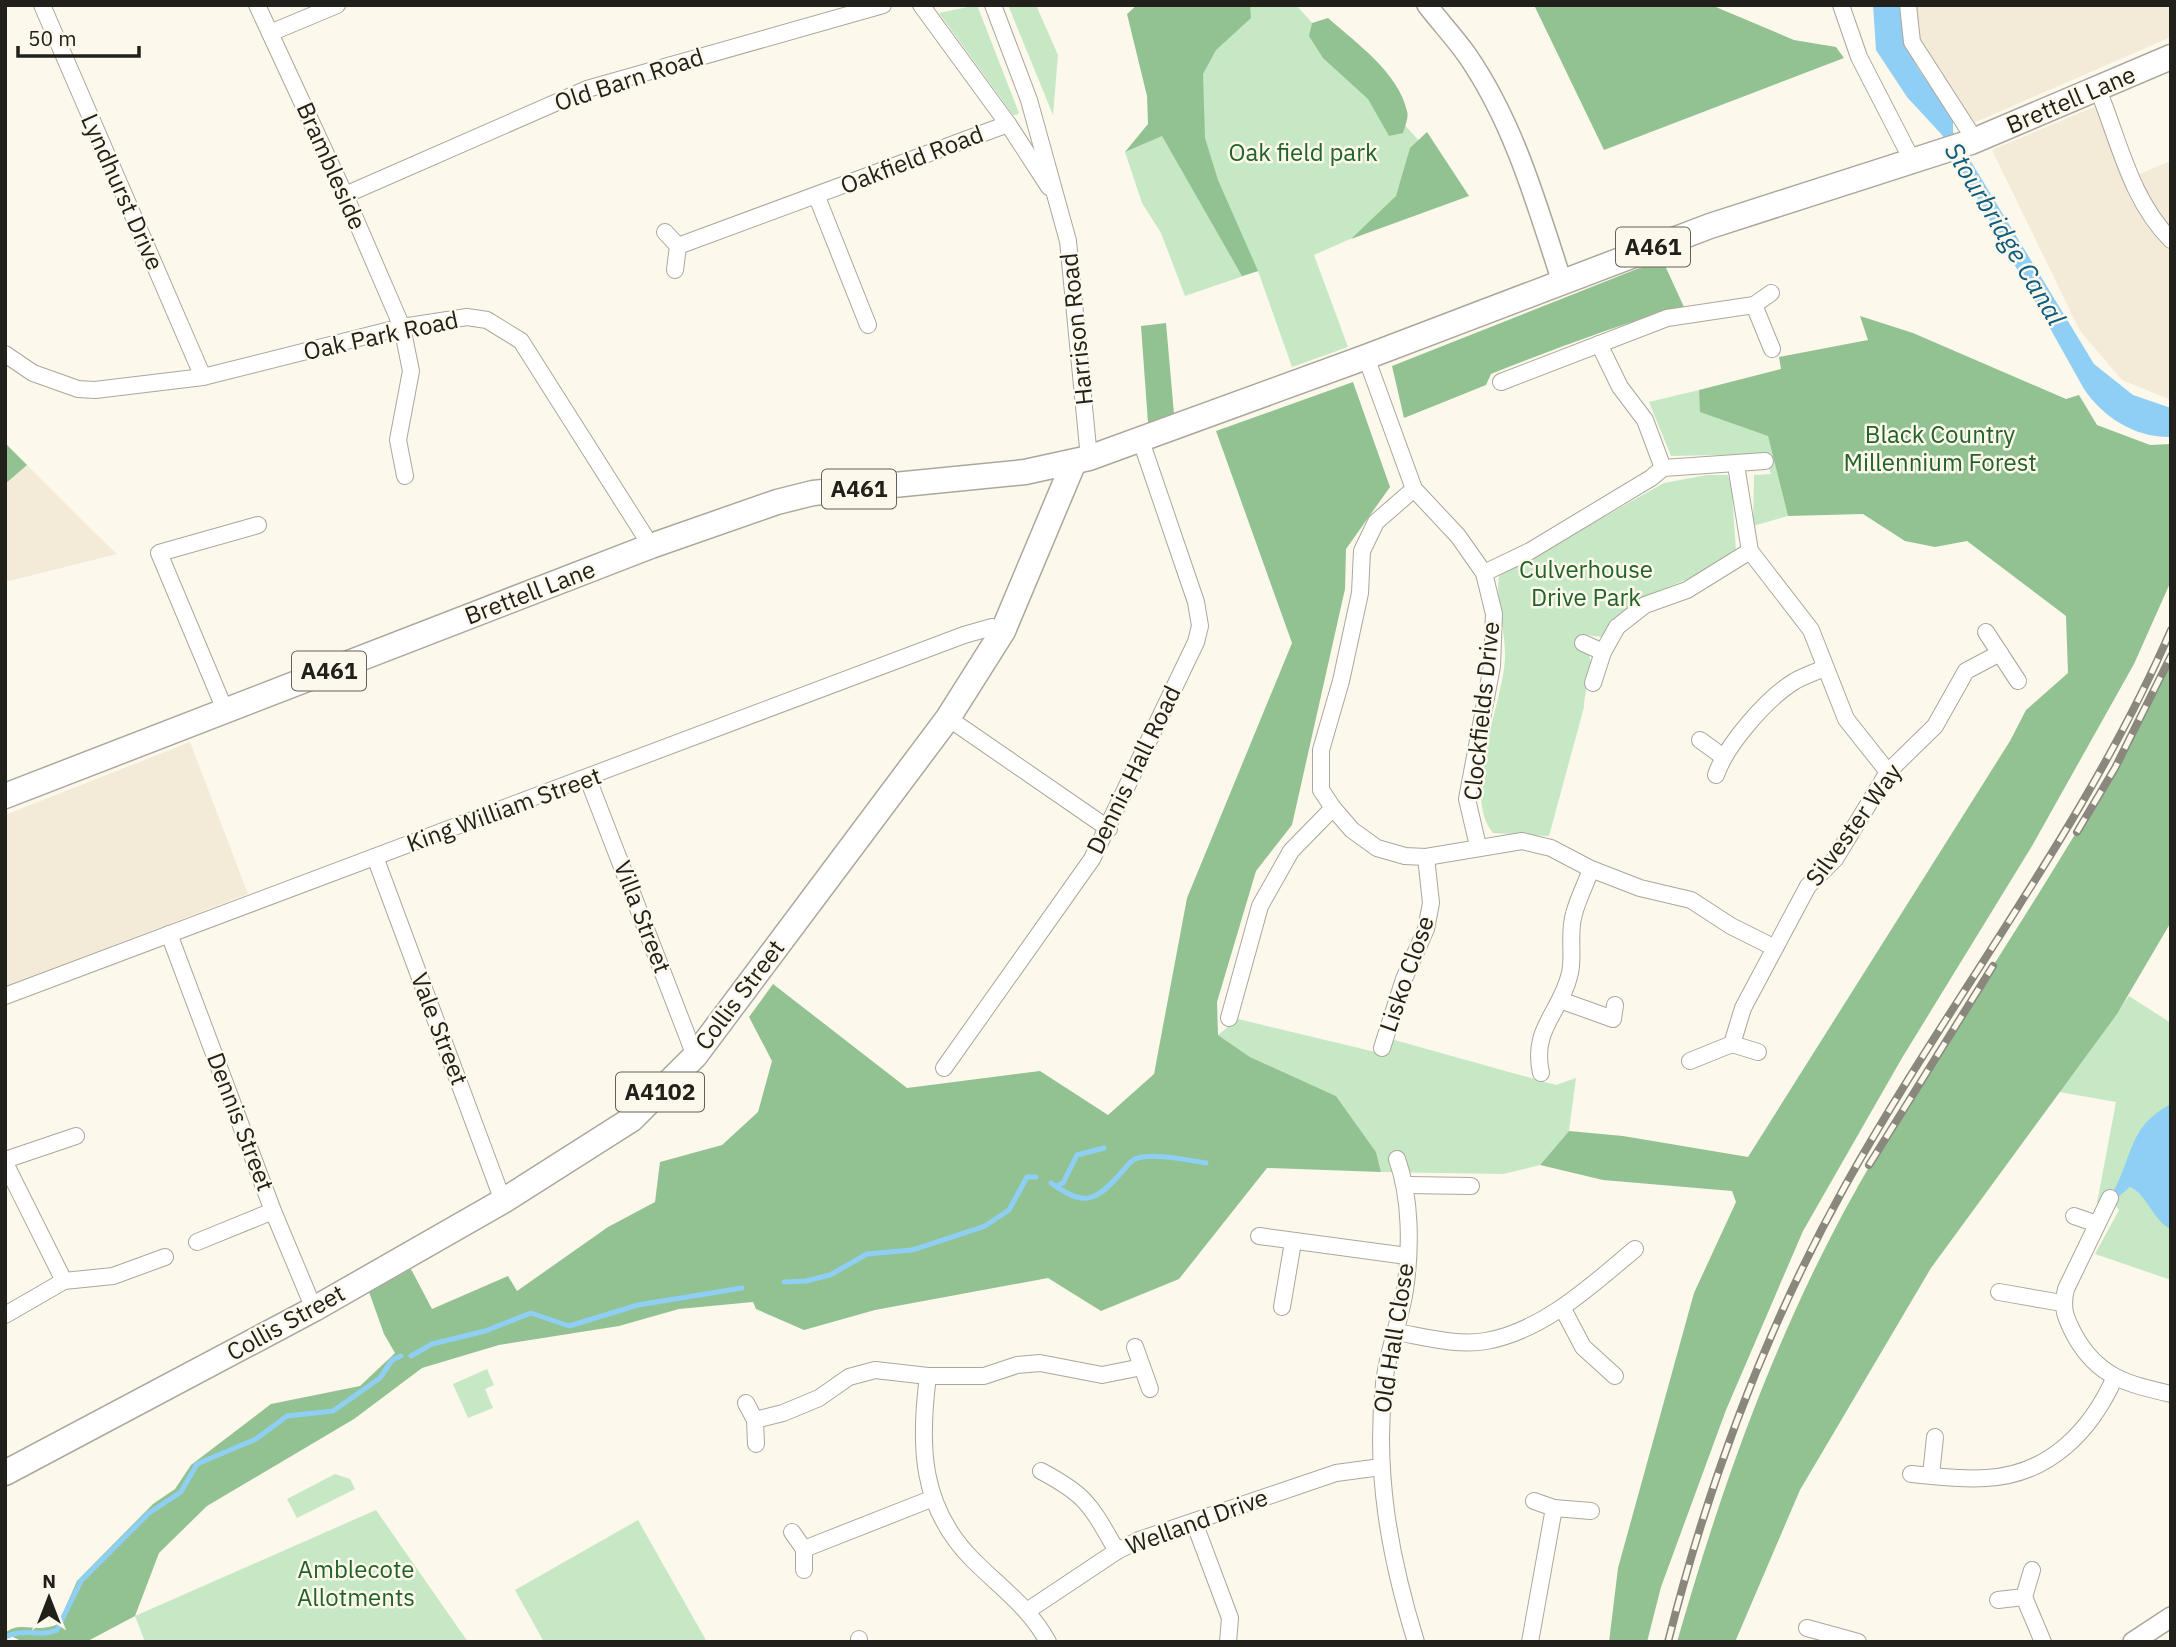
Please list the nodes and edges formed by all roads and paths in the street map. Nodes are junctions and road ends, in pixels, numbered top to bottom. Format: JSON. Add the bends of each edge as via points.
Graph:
{"nodes":[{"id":1,"x":42,"y":5,"type":"edge"},
{"id":2,"x":257,"y":5,"type":"edge"},
{"id":3,"x":337,"y":5,"type":"edge"},
{"id":4,"x":883,"y":5,"type":"edge"},
{"id":5,"x":921,"y":5,"type":"edge"},
{"id":6,"x":993,"y":5,"type":"edge"},
{"id":7,"x":1427,"y":5,"type":"edge"},
{"id":8,"x":1841,"y":5,"type":"edge"},
{"id":9,"x":1908,"y":5,"type":"edge"},
{"id":10,"x":270,"y":33,"type":"junction"},
{"id":11,"x":2171,"y":57,"type":"edge"},
{"id":12,"x":2098,"y":87,"type":"junction"},
{"id":13,"x":1008,"y":124,"type":"junction"},
{"id":14,"x":1973,"y":141,"type":"junction"},
{"id":15,"x":1913,"y":162,"type":"junction"},
{"id":16,"x":345,"y":195,"type":"junction"},
{"id":17,"x":817,"y":197,"type":"junction"},
{"id":18,"x":1058,"y":200,"type":"junction"},
{"id":19,"x":665,"y":232,"type":"dead end"},
{"id":20,"x":2171,"y":240,"type":"edge"},
{"id":21,"x":678,"y":246,"type":"junction"},
{"id":22,"x":675,"y":270,"type":"dead end"},
{"id":23,"x":1562,"y":282,"type":"junction"},
{"id":24,"x":1771,"y":293,"type":"dead end"},
{"id":25,"x":1754,"y":305,"type":"junction"},
{"id":26,"x":868,"y":325,"type":"dead end"},
{"id":27,"x":402,"y":327,"type":"junction"},
{"id":28,"x":1599,"y":344,"type":"junction"},
{"id":29,"x":1772,"y":349,"type":"dead end"},
{"id":30,"x":5,"y":354,"type":"edge"},
{"id":31,"x":1366,"y":357,"type":"junction"},
{"id":32,"x":203,"y":377,"type":"junction"},
{"id":33,"x":1501,"y":382,"type":"dead end"},
{"id":34,"x":1141,"y":441,"type":"junction"},
{"id":35,"x":1082,"y":460,"type":"junction"},
{"id":36,"x":1765,"y":461,"type":"dead end"},
{"id":37,"x":1736,"y":465,"type":"junction"},
{"id":38,"x":1663,"y":468,"type":"junction"},
{"id":39,"x":405,"y":476,"type":"dead end"},
{"id":40,"x":1414,"y":489,"type":"junction"},
{"id":41,"x":258,"y":525,"type":"dead end"},
{"id":42,"x":651,"y":546,"type":"junction"},
{"id":43,"x":1750,"y":551,"type":"junction"},
{"id":44,"x":1484,"y":573,"type":"junction"},
{"id":45,"x":1003,"y":631,"type":"junction"},
{"id":46,"x":1986,"y":632,"type":"dead end"},
{"id":47,"x":1583,"y":643,"type":"dead end"},
{"id":48,"x":1603,"y":652,"type":"junction"},
{"id":49,"x":2000,"y":653,"type":"junction"},
{"id":50,"x":1825,"y":668,"type":"junction"},
{"id":51,"x":2018,"y":681,"type":"dead end"},
{"id":52,"x":1593,"y":683,"type":"dead end"},
{"id":53,"x":225,"y":710,"type":"junction"},
{"id":54,"x":947,"y":718,"type":"junction"},
{"id":55,"x":1700,"y":740,"type":"dead end"},
{"id":56,"x":1722,"y":756,"type":"junction"},
{"id":57,"x":1888,"y":772,"type":"junction"},
{"id":58,"x":1716,"y":775,"type":"dead end"},
{"id":59,"x":589,"y":779,"type":"junction"},
{"id":60,"x":5,"y":796,"type":"edge"},
{"id":61,"x":1333,"y":808,"type":"junction"},
{"id":62,"x":1109,"y":829,"type":"junction"},
{"id":63,"x":1478,"y":846,"type":"junction"},
{"id":64,"x":375,"y":857,"type":"junction"},
{"id":65,"x":1426,"y":857,"type":"junction"},
{"id":66,"x":1591,"y":869,"type":"junction"},
{"id":67,"x":169,"y":934,"type":"junction"},
{"id":68,"x":1775,"y":948,"type":"junction"},
{"id":69,"x":5,"y":996,"type":"edge"},
{"id":70,"x":1560,"y":1000,"type":"junction"},
{"id":71,"x":1615,"y":1005,"type":"dead end"},
{"id":72,"x":1229,"y":1018,"type":"dead end"},
{"id":73,"x":1732,"y":1044,"type":"junction"},
{"id":74,"x":1382,"y":1048,"type":"dead end"},
{"id":75,"x":1758,"y":1052,"type":"dead end"},
{"id":76,"x":695,"y":1056,"type":"junction"},
{"id":77,"x":1690,"y":1060,"type":"dead end"},
{"id":78,"x":944,"y":1068,"type":"dead end"},
{"id":79,"x":1542,"y":1073,"type":"dead end"},
{"id":80,"x":76,"y":1136,"type":"dead end"},
{"id":81,"x":1397,"y":1158,"type":"dead end"},
{"id":82,"x":5,"y":1162,"type":"edge"},
{"id":83,"x":1406,"y":1185,"type":"junction"},
{"id":84,"x":1471,"y":1186,"type":"dead end"},
{"id":85,"x":2110,"y":1198,"type":"dead end"},
{"id":86,"x":503,"y":1201,"type":"junction"},
{"id":87,"x":274,"y":1211,"type":"junction"},
{"id":88,"x":2074,"y":1216,"type":"dead end"},
{"id":89,"x":2096,"y":1224,"type":"junction"},
{"id":90,"x":1259,"y":1236,"type":"dead end"},
{"id":91,"x":197,"y":1242,"type":"dead end"},
{"id":92,"x":1293,"y":1242,"type":"junction"},
{"id":93,"x":1634,"y":1249,"type":"dead end"},
{"id":94,"x":1407,"y":1256,"type":"junction"},
{"id":95,"x":165,"y":1257,"type":"dead end"},
{"id":96,"x":64,"y":1281,"type":"junction"},
{"id":97,"x":1999,"y":1292,"type":"dead end"},
{"id":98,"x":2062,"y":1303,"type":"junction"},
{"id":99,"x":1282,"y":1307,"type":"dead end"},
{"id":100,"x":314,"y":1308,"type":"junction"},
{"id":101,"x":1563,"y":1309,"type":"junction"},
{"id":102,"x":5,"y":1315,"type":"edge"},
{"id":103,"x":1396,"y":1332,"type":"junction"},
{"id":104,"x":1135,"y":1347,"type":"dead end"},
{"id":105,"x":1142,"y":1367,"type":"junction"},
{"id":106,"x":928,"y":1376,"type":"junction"},
{"id":107,"x":1615,"y":1376,"type":"dead end"},
{"id":108,"x":2115,"y":1377,"type":"junction"},
{"id":109,"x":1150,"y":1389,"type":"dead end"},
{"id":110,"x":2171,"y":1394,"type":"edge"},
{"id":111,"x":746,"y":1403,"type":"dead end"},
{"id":112,"x":755,"y":1420,"type":"junction"},
{"id":113,"x":1935,"y":1437,"type":"dead end"},
{"id":114,"x":756,"y":1444,"type":"dead end"},
{"id":115,"x":1381,"y":1467,"type":"junction"},
{"id":116,"x":1041,"y":1471,"type":"dead end"},
{"id":117,"x":5,"y":1473,"type":"edge"},
{"id":118,"x":1911,"y":1474,"type":"dead end"},
{"id":119,"x":1931,"y":1475,"type":"junction"},
{"id":120,"x":931,"y":1499,"type":"junction"},
{"id":121,"x":1534,"y":1501,"type":"dead end"},
{"id":122,"x":1554,"y":1508,"type":"junction"},
{"id":123,"x":1591,"y":1511,"type":"dead end"},
{"id":124,"x":1194,"y":1522,"type":"junction"},
{"id":125,"x":793,"y":1532,"type":"dead end"},
{"id":126,"x":804,"y":1549,"type":"junction"},
{"id":127,"x":1117,"y":1550,"type":"junction"},
{"id":128,"x":804,"y":1570,"type":"dead end"},
{"id":129,"x":2032,"y":1570,"type":"dead end"},
{"id":130,"x":2024,"y":1597,"type":"junction"},
{"id":131,"x":1998,"y":1600,"type":"dead end"},
{"id":132,"x":1027,"y":1611,"type":"junction"},
{"id":133,"x":2171,"y":1617,"type":"edge"},
{"id":134,"x":1807,"y":1628,"type":"dead end"},
{"id":135,"x":1847,"y":1640,"type":"edge"},
{"id":136,"x":1048,"y":1642,"type":"edge"},
{"id":137,"x":1228,"y":1642,"type":"edge"},
{"id":138,"x":1416,"y":1642,"type":"edge"},
{"id":139,"x":1530,"y":1642,"type":"edge"},
{"id":140,"x":2043,"y":1642,"type":"edge"},
{"id":141,"x":2133,"y":1642,"type":"edge"}],
"edges":[{"from":1,"to":32,"type":"street","name":"Lyndhurst Drive"},
{"from":2,"to":10,"type":"street","name":"Brambleside"},
{"from":3,"to":10,"type":"street"},
{"from":4,"to":16,"type":"street","name":"Old Barn Road","via":[[587,89]]},
{"from":5,"to":13,"type":"street","name":"Harrison Road"},
{"from":6,"to":18,"type":"street","name":"Harrison Road","via":[[1029,100]]},
{"from":7,"to":23,"type":"street","via":[[1467,55],[1496,106],[1516,148]]},
{"from":8,"to":15,"type":"street","via":[[1859,57]]},
{"from":9,"to":14,"type":"street","via":[[1912,42]]},
{"from":10,"to":16,"type":"street","name":"Brambleside"},
{"from":11,"to":12,"type":"main road","name":"Brettell Lane","number":"A461"},
{"from":12,"to":14,"type":"main road","name":"Brettell Lane","number":"A461"},
{"from":12,"to":20,"type":"street","via":[[2133,185],[2151,220]]},
{"from":13,"to":17,"type":"street","name":"Oakfield Road"},
{"from":13,"to":18,"type":"street","name":"Harrison Road"},
{"from":14,"to":15,"type":"main road","number":"A461"},
{"from":15,"to":23,"type":"main road","number":"A461","via":[[1710,226]]},
{"from":16,"to":27,"type":"street","name":"Brambleside"},
{"from":17,"to":21,"type":"street","name":"Oakfield Road"},
{"from":17,"to":26,"type":"street","name":"Oakfield Road"},
{"from":18,"to":35,"type":"street","name":"Harrison Road","via":[[1068,241]]},
{"from":19,"to":21,"type":"street"},
{"from":21,"to":22,"type":"street"},
{"from":23,"to":31,"type":"main road","number":"A461"},
{"from":24,"to":25,"type":"street"},
{"from":25,"to":28,"type":"street","via":[[1667,318]]},
{"from":25,"to":29,"type":"street"},
{"from":27,"to":32,"type":"street","name":"Oak Park Road"},
{"from":27,"to":39,"type":"street","name":"Brambleside","via":[[411,371],[398,440]]},
{"from":27,"to":42,"type":"street","name":"Oak Park Road","via":[[467,317],[487,320],[521,341]]},
{"from":28,"to":33,"type":"street"},
{"from":28,"to":38,"type":"street","via":[[1620,387],[1645,420]]},
{"from":30,"to":32,"type":"street","name":"Oak Park Road","via":[[33,373],[78,389]]},
{"from":31,"to":34,"type":"main road","number":"A461"},
{"from":31,"to":40,"type":"street","name":"Clockfields Drive"},
{"from":34,"to":35,"type":"main road","number":"A461"},
{"from":34,"to":62,"type":"street","name":"Dennis Hall Road","via":[[1200,626]]},
{"from":35,"to":42,"type":"main road","name":"Brettell Lane","number":"A461","via":[[1025,472],[813,493]]},
{"from":35,"to":45,"type":"main road","name":"Collis Street","number":"A4102"},
{"from":36,"to":37,"type":"street"},
{"from":37,"to":38,"type":"street"},
{"from":37,"to":43,"type":"street"},
{"from":38,"to":44,"type":"street","via":[[1530,551]]},
{"from":40,"to":44,"type":"street","name":"Clockfields Drive","via":[[1458,536]]},
{"from":40,"to":61,"type":"street","via":[[1376,522],[1363,551],[1360,593],[1321,750],[1321,790]]},
{"from":41,"to":53,"type":"street","via":[[159,553]]},
{"from":42,"to":53,"type":"main road","name":"Brettell Lane","number":"A461"},
{"from":43,"to":48,"type":"street","via":[[1687,590],[1645,605],[1617,627]]},
{"from":43,"to":50,"type":"street","via":[[1811,630]]},
{"from":44,"to":63,"type":"street","name":"Clockfields Drive","via":[[1494,614],[1492,666],[1467,799]]},
{"from":45,"to":54,"type":"main road","name":"Collis Street","number":"A4102"},
{"from":45,"to":59,"type":"street","name":"King William Street","via":[[992,627],[964,635]]},
{"from":46,"to":49,"type":"street"},
{"from":47,"to":48,"type":"street"},
{"from":48,"to":52,"type":"street"},
{"from":49,"to":51,"type":"street"},
{"from":49,"to":57,"type":"street","name":"Silvester Way","via":[[1966,671],[1935,726]]},
{"from":50,"to":56,"type":"street","via":[[1795,681]]},
{"from":50,"to":57,"type":"street","via":[[1846,719]]},
{"from":53,"to":60,"type":"main road","name":"Brettell Lane","number":"A461"},
{"from":54,"to":62,"type":"street"},
{"from":54,"to":76,"type":"main road","name":"Collis Street","number":"A4102"},
{"from":55,"to":56,"type":"street"},
{"from":56,"to":58,"type":"street"},
{"from":57,"to":68,"type":"street","name":"Silvester Way","via":[[1835,859],[1808,886]]},
{"from":59,"to":64,"type":"street","name":"King William Street"},
{"from":59,"to":76,"type":"street","name":"Villa Street"},
{"from":61,"to":65,"type":"street","via":[[1377,848]]},
{"from":61,"to":72,"type":"street","via":[[1291,851],[1260,906]]},
{"from":62,"to":78,"type":"street","name":"Dennis Hall Road"},
{"from":63,"to":65,"type":"street"},
{"from":63,"to":66,"type":"street","via":[[1522,841],[1551,848]]},
{"from":64,"to":67,"type":"street","name":"King William Street"},
{"from":64,"to":86,"type":"street","name":"Vale Street"},
{"from":65,"to":74,"type":"street","name":"Lisko Close","via":[[1431,903],[1426,929]]},
{"from":66,"to":68,"type":"street","via":[[1640,888],[1691,900]]},
{"from":66,"to":70,"type":"street","via":[[1573,915],[1570,972]]},
{"from":67,"to":69,"type":"street","name":"King William Street"},
{"from":67,"to":87,"type":"street","name":"Dennis Street"},
{"from":68,"to":73,"type":"street","name":"Silvester Way","via":[[1742,1007]]},
{"from":70,"to":71,"type":"street","via":[[1613,1018]]},
{"from":70,"to":79,"type":"street","via":[[1544,1025],[1537,1053]]},
{"from":73,"to":75,"type":"street"},
{"from":73,"to":77,"type":"street"},
{"from":76,"to":86,"type":"main road","name":"Collis Street","number":"A4102","via":[[632,1119]]},
{"from":80,"to":82,"type":"street"},
{"from":81,"to":83,"type":"street","name":"Old Hall Close"},
{"from":82,"to":96,"type":"street"},
{"from":83,"to":84,"type":"street"},
{"from":83,"to":94,"type":"street","name":"Old Hall Close"},
{"from":85,"to":89,"type":"street"},
{"from":86,"to":100,"type":"main road","name":"Collis Street","number":"A4102"},
{"from":87,"to":91,"type":"street"},
{"from":87,"to":100,"type":"street","name":"Dennis Street"},
{"from":88,"to":89,"type":"street"},
{"from":89,"to":98,"type":"street"},
{"from":90,"to":92,"type":"street"},
{"from":92,"to":94,"type":"street"},
{"from":92,"to":99,"type":"street"},
{"from":93,"to":101,"type":"street"},
{"from":94,"to":103,"type":"street","name":"Old Hall Close"},
{"from":95,"to":96,"type":"street","via":[[113,1276]]},
{"from":96,"to":102,"type":"street"},
{"from":97,"to":98,"type":"street"},
{"from":98,"to":108,"type":"street","via":[[2083,1350],[2096,1366]]},
{"from":100,"to":117,"type":"main road","name":"Collis Street","number":"A4102"},
{"from":101,"to":103,"type":"street","via":[[1485,1341],[1453,1342]]},
{"from":101,"to":107,"type":"street","via":[[1583,1347]]},
{"from":103,"to":115,"type":"street","name":"Old Hall Close","via":[[1384,1381]]},
{"from":104,"to":105,"type":"street"},
{"from":105,"to":106,"type":"street","via":[[1102,1375],[1040,1363],[984,1376]]},
{"from":105,"to":109,"type":"street"},
{"from":106,"to":112,"type":"street","via":[[875,1370],[849,1377],[819,1398],[783,1413]]},
{"from":106,"to":120,"type":"street","via":[[923,1440]]},
{"from":108,"to":110,"type":"street"},
{"from":108,"to":119,"type":"street","via":[[2093,1420],[2062,1451],[2043,1462],[1989,1478]]},
{"from":111,"to":112,"type":"street"},
{"from":112,"to":114,"type":"street"},
{"from":113,"to":119,"type":"street"},
{"from":115,"to":124,"type":"street","name":"Welland Drive","via":[[1336,1473]]},
{"from":115,"to":138,"type":"street","name":"Old Hall Close","via":[[1389,1543]]},
{"from":116,"to":127,"type":"street","via":[[1077,1491]]},
{"from":118,"to":119,"type":"street"},
{"from":120,"to":126,"type":"street"},
{"from":120,"to":132,"type":"street","via":[[970,1557]]},
{"from":121,"to":122,"type":"street"},
{"from":122,"to":123,"type":"street"},
{"from":122,"to":139,"type":"street"},
{"from":124,"to":127,"type":"street","name":"Welland Drive"},
{"from":124,"to":137,"type":"street","via":[[1230,1618]]},
{"from":125,"to":126,"type":"street"},
{"from":126,"to":128,"type":"street"},
{"from":127,"to":132,"type":"street","name":"Welland Drive"},
{"from":129,"to":130,"type":"street"},
{"from":130,"to":131,"type":"street"},
{"from":130,"to":140,"type":"street"},
{"from":132,"to":136,"type":"street"},
{"from":133,"to":141,"type":"street"},
{"from":134,"to":135,"type":"street"}]}
